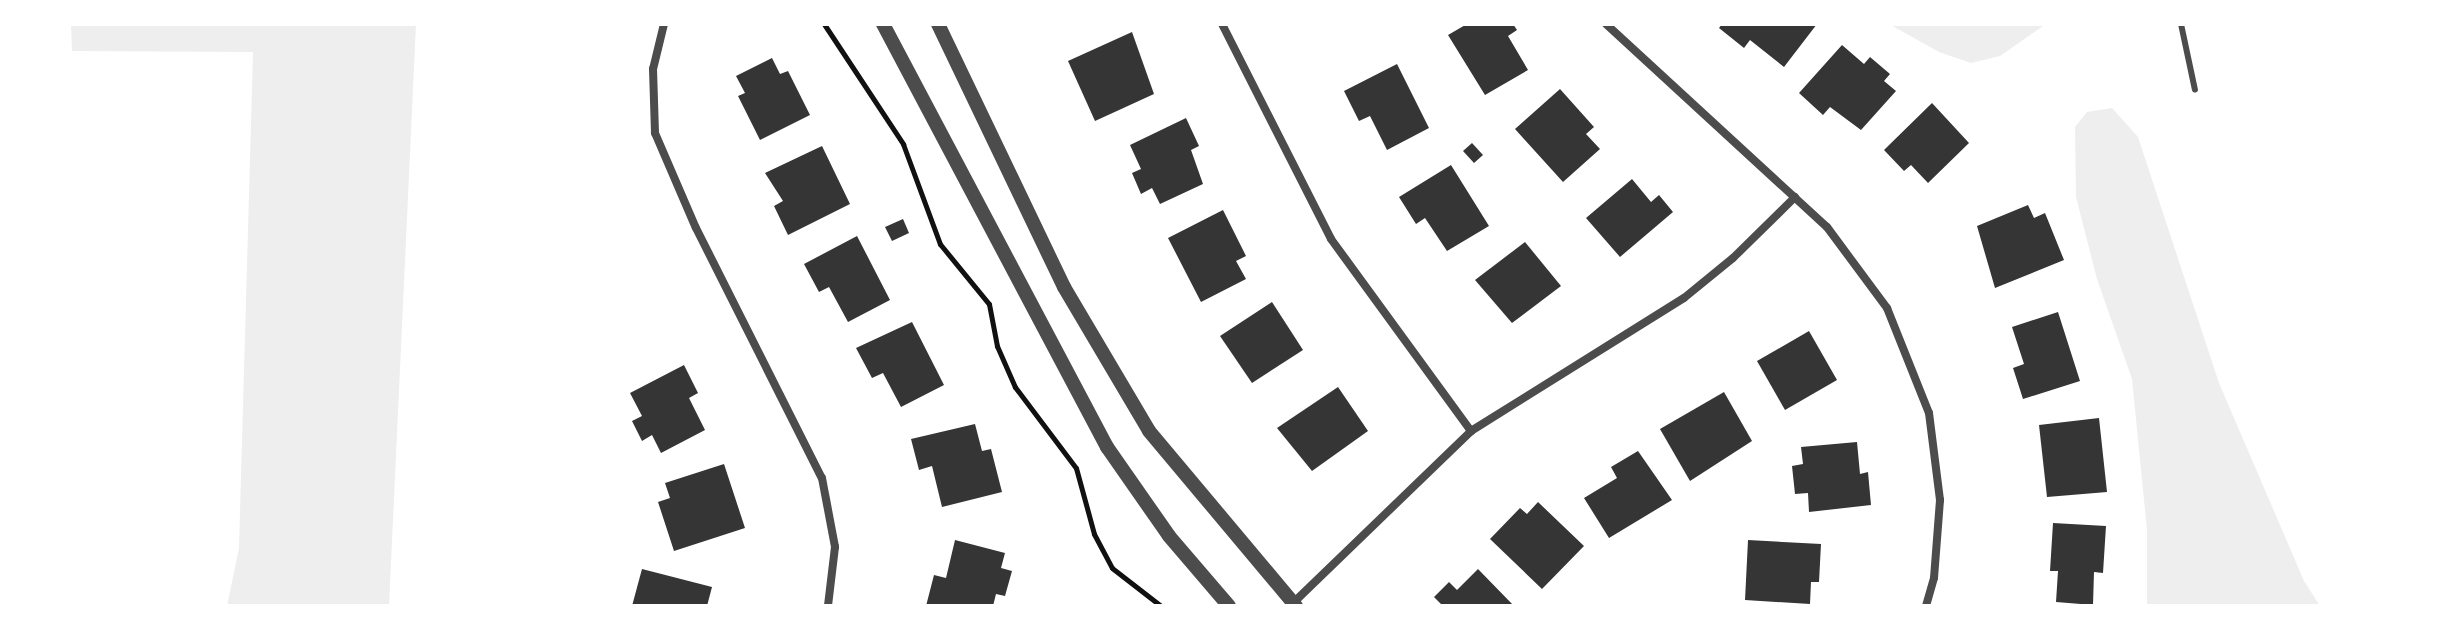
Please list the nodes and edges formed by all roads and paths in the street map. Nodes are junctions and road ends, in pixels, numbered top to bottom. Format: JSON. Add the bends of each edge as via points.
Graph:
{"nodes":[{"id":1,"x":664,"y":24,"type":"edge"},
{"id":2,"x":824,"y":24,"type":"edge"},
{"id":3,"x":883,"y":24,"type":"edge"},
{"id":4,"x":938,"y":24,"type":"edge"},
{"id":5,"x":1222,"y":24,"type":"edge"},
{"id":6,"x":1606,"y":24,"type":"edge"},
{"id":7,"x":2181,"y":24,"type":"edge"},
{"id":8,"x":2195,"y":90,"type":"dead end"},
{"id":9,"x":1795,"y":197,"type":"junction"},
{"id":10,"x":1471,"y":431,"type":"junction"},
{"id":11,"x":1293,"y":605,"type":"edge"},
{"id":12,"x":828,"y":606,"type":"edge"},
{"id":13,"x":1161,"y":606,"type":"edge"},
{"id":14,"x":1229,"y":606,"type":"edge"},
{"id":15,"x":1926,"y":606,"type":"edge"}],
"edges":[{"from":1,"to":12,"type":"street","via":[[653,69],[655,133],[696,228],[822,478],[835,547]]},
{"from":2,"to":13,"type":"path","via":[[903,144],[940,244],[989,304],[997,346],[1015,387],[1076,468],[1094,534],[1112,568]]},
{"from":3,"to":14,"type":"street","via":[[1107,447],[1169,536]]},
{"from":4,"to":11,"type":"street","via":[[1064,287],[1149,431]]},
{"from":5,"to":10,"type":"street","via":[[1331,239]]},
{"from":6,"to":9,"type":"street"},
{"from":7,"to":8,"type":"lane"},
{"from":9,"to":10,"type":"street","via":[[1684,298]]},
{"from":9,"to":15,"type":"street","via":[[1853,258],[1887,308],[1929,413],[1940,500],[1934,578]]},
{"from":10,"to":11,"type":"street"}]}
